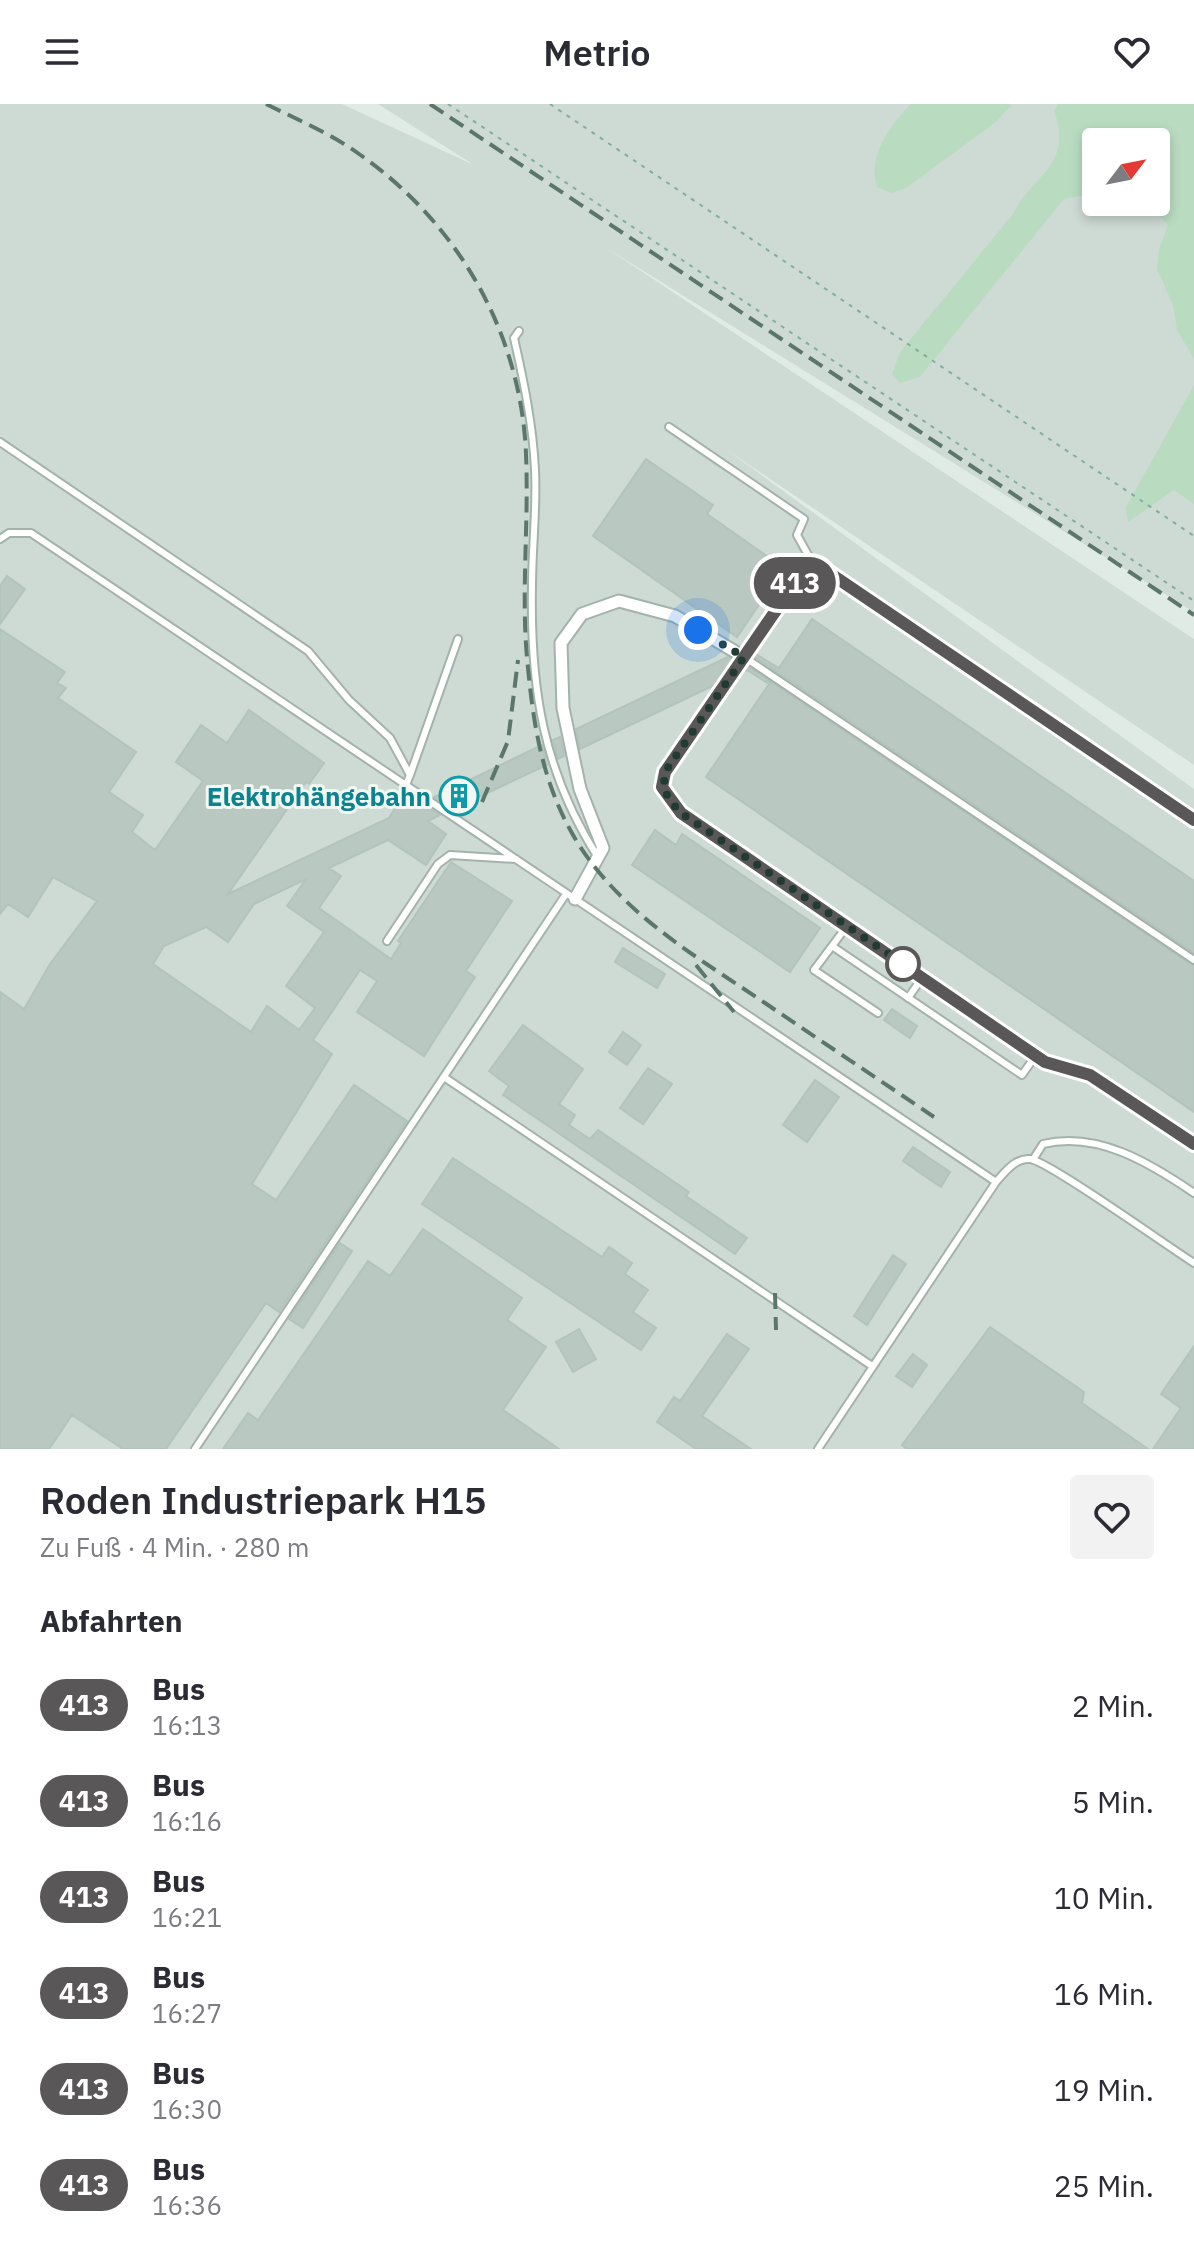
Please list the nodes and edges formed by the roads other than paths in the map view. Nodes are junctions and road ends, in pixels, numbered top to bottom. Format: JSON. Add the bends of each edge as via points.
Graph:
{"nodes":[{"id":1,"x":519,"y":331,"type":"dead end"},
{"id":2,"x":669,"y":427,"type":"dead end"},
{"id":3,"x":0,"y":442,"type":"edge"},
{"id":4,"x":0,"y":539,"type":"edge"},
{"id":5,"x":817,"y":571,"type":"junction"},
{"id":6,"x":458,"y":639,"type":"dead end"},
{"id":7,"x":744,"y":657,"type":"junction"},
{"id":8,"x":410,"y":775,"type":"junction"},
{"id":9,"x":406,"y":785,"type":"junction"},
{"id":10,"x":1194,"y":820,"type":"edge"},
{"id":11,"x":516,"y":859,"type":"junction"},
{"id":12,"x":599,"y":859,"type":"junction"},
{"id":13,"x":570,"y":897,"type":"junction"},
{"id":14,"x":847,"y":926,"type":"junction"},
{"id":15,"x":387,"y":941,"type":"dead end"},
{"id":16,"x":832,"y":946,"type":"junction"},
{"id":17,"x":1194,"y":960,"type":"edge"},
{"id":18,"x":922,"y":978,"type":"junction"},
{"id":19,"x":908,"y":998,"type":"junction"},
{"id":20,"x":878,"y":1013,"type":"dead end"},
{"id":21,"x":1036,"y":1055,"type":"junction"},
{"id":22,"x":444,"y":1077,"type":"junction"},
{"id":23,"x":1194,"y":1144,"type":"edge"},
{"id":24,"x":1034,"y":1158,"type":"junction"},
{"id":25,"x":996,"y":1182,"type":"junction"},
{"id":26,"x":1194,"y":1193,"type":"edge"},
{"id":27,"x":1194,"y":1263,"type":"edge"},
{"id":28,"x":872,"y":1366,"type":"junction"},
{"id":29,"x":195,"y":1449,"type":"edge"},
{"id":30,"x":818,"y":1449,"type":"edge"}],
"edges":[{"from":1,"to":12,"type":"lane","via":[[514,338],[535,471],[531,589],[539,709],[552,769]]},
{"from":2,"to":5,"type":"lane","via":[[804,519],[797,535]]},
{"from":3,"to":8,"type":"lane","via":[[308,651],[390,738]]},
{"from":4,"to":9,"type":"lane","via":[[9,533],[31,533]]},
{"from":5,"to":7,"type":"lane","via":[[794,584]]},
{"from":5,"to":10,"type":"lane","via":[[825,570]]},
{"from":6,"to":8,"type":"lane"},
{"from":7,"to":12,"type":"street","via":[[675,616],[619,601],[582,614],[561,643],[563,708],[580,789],[603,848]]},
{"from":7,"to":14,"type":"lane","via":[[665,772],[662,787],[681,813]]},
{"from":7,"to":17,"type":"lane"},
{"from":8,"to":9,"type":"lane"},
{"from":9,"to":11,"type":"lane"},
{"from":11,"to":13,"type":"lane"},
{"from":11,"to":15,"type":"lane","via":[[450,855],[438,864]]},
{"from":12,"to":13,"type":"street"},
{"from":13,"to":22,"type":"lane"},
{"from":13,"to":25,"type":"lane"},
{"from":14,"to":16,"type":"lane"},
{"from":14,"to":18,"type":"lane"},
{"from":16,"to":19,"type":"lane"},
{"from":16,"to":20,"type":"lane","via":[[814,970]]},
{"from":18,"to":19,"type":"lane"},
{"from":18,"to":21,"type":"lane"},
{"from":19,"to":21,"type":"lane","via":[[1022,1075]]},
{"from":21,"to":23,"type":"lane","via":[[1067,1071],[1090,1075]]},
{"from":22,"to":28,"type":"lane"},
{"from":22,"to":29,"type":"lane"},
{"from":24,"to":25,"type":"lane","via":[[1009,1167]]},
{"from":24,"to":26,"type":"lane","via":[[1043,1144],[1065,1139],[1119,1150]]},
{"from":24,"to":27,"type":"lane"},
{"from":25,"to":28,"type":"lane"},
{"from":28,"to":30,"type":"lane"}]}
